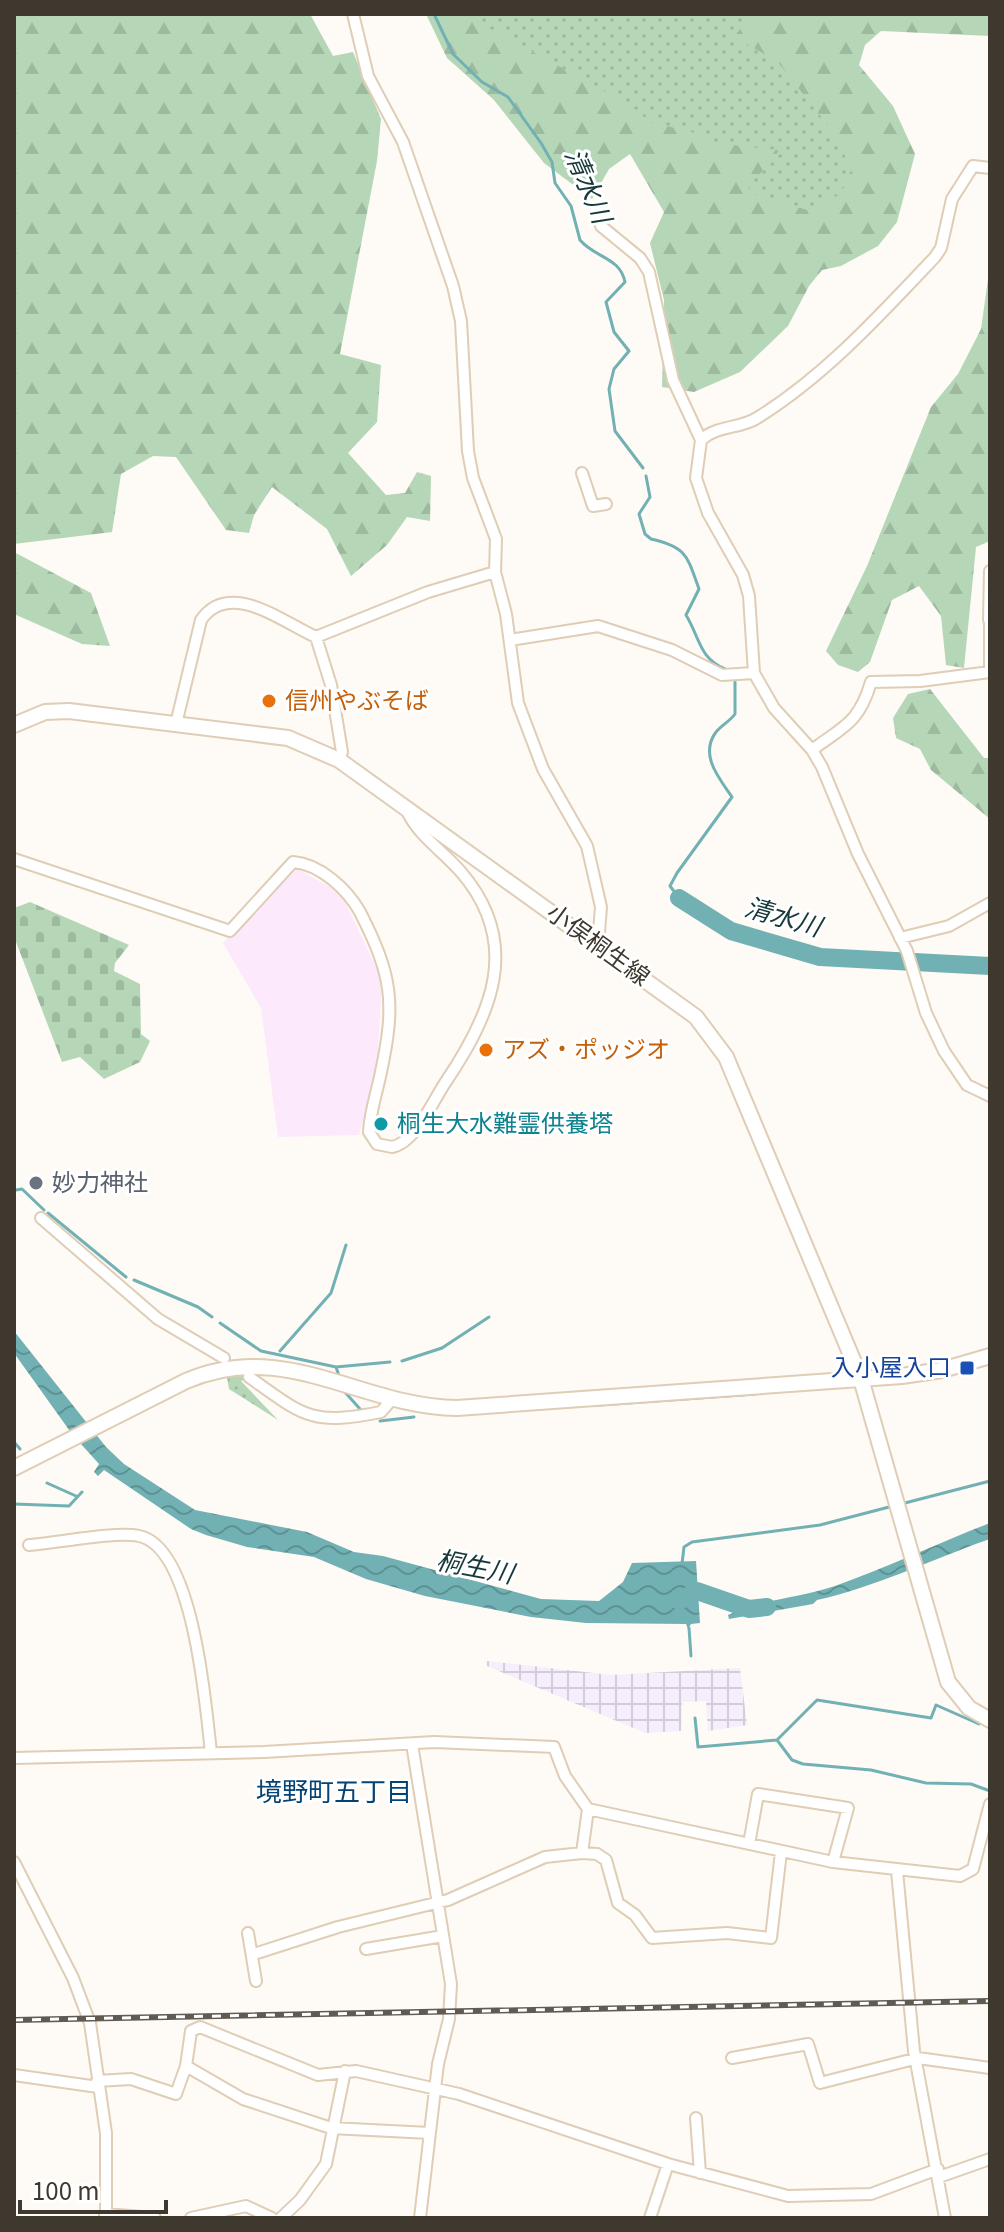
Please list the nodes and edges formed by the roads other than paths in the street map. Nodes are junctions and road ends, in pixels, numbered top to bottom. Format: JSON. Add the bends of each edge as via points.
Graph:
{"nodes":[{"id":1,"x":353,"y":14,"type":"edge"},
{"id":2,"x":990,"y":168,"type":"edge"},
{"id":3,"x":601,"y":226,"type":"dead end"},
{"id":4,"x":701,"y":440,"type":"junction"},
{"id":5,"x":582,"y":473,"type":"dead end"},
{"id":6,"x":606,"y":504,"type":"dead end"},
{"id":7,"x":990,"y":571,"type":"edge"},
{"id":8,"x":495,"y":572,"type":"junction"},
{"id":9,"x":989,"y":620,"type":"edge"},
{"id":10,"x":316,"y":637,"type":"junction"},
{"id":11,"x":510,"y":640,"type":"junction"},
{"id":12,"x":990,"y":670,"type":"edge"},
{"id":13,"x":754,"y":673,"type":"junction"},
{"id":14,"x":176,"y":724,"type":"junction"},
{"id":15,"x":14,"y":725,"type":"edge"},
{"id":16,"x":812,"y":750,"type":"junction"},
{"id":17,"x":339,"y":760,"type":"junction"},
{"id":18,"x":408,"y":811,"type":"junction"},
{"id":19,"x":14,"y":859,"type":"edge"},
{"id":20,"x":990,"y":903,"type":"edge"},
{"id":21,"x":900,"y":938,"type":"junction"},
{"id":22,"x":598,"y":944,"type":"junction"},
{"id":23,"x":990,"y":1096,"type":"edge"},
{"id":24,"x":41,"y":1218,"type":"dead end"},
{"id":25,"x":990,"y":1356,"type":"edge"},
{"id":26,"x":224,"y":1358,"type":"dead end"},
{"id":27,"x":249,"y":1377,"type":"dead end"},
{"id":28,"x":861,"y":1379,"type":"junction"},
{"id":29,"x":393,"y":1398,"type":"junction"},
{"id":30,"x":14,"y":1468,"type":"edge"},
{"id":31,"x":29,"y":1545,"type":"dead end"},
{"id":32,"x":990,"y":1720,"type":"edge"},
{"id":33,"x":412,"y":1744,"type":"junction"},
{"id":34,"x":211,"y":1753,"type":"junction"},
{"id":35,"x":14,"y":1758,"type":"edge"},
{"id":36,"x":990,"y":1804,"type":"edge"},
{"id":37,"x":588,"y":1809,"type":"junction"},
{"id":38,"x":749,"y":1844,"type":"junction"},
{"id":39,"x":781,"y":1852,"type":"junction"},
{"id":40,"x":582,"y":1853,"type":"junction"},
{"id":41,"x":14,"y":1862,"type":"edge"},
{"id":42,"x":833,"y":1862,"type":"junction"},
{"id":43,"x":897,"y":1871,"type":"junction"},
{"id":44,"x":438,"y":1903,"type":"junction"},
{"id":45,"x":248,"y":1933,"type":"dead end"},
{"id":46,"x":443,"y":1936,"type":"junction"},
{"id":47,"x":366,"y":1949,"type":"dead end"},
{"id":48,"x":254,"y":1954,"type":"junction"},
{"id":49,"x":256,"y":1981,"type":"dead end"},
{"id":50,"x":732,"y":2058,"type":"dead end"},
{"id":51,"x":918,"y":2058,"type":"junction"},
{"id":52,"x":186,"y":2066,"type":"junction"},
{"id":53,"x":990,"y":2068,"type":"edge"},
{"id":54,"x":345,"y":2071,"type":"junction"},
{"id":55,"x":14,"y":2075,"type":"edge"},
{"id":56,"x":98,"y":2084,"type":"junction"},
{"id":57,"x":434,"y":2090,"type":"junction"},
{"id":58,"x":696,"y":2118,"type":"dead end"},
{"id":59,"x":331,"y":2128,"type":"junction"},
{"id":60,"x":430,"y":2133,"type":"junction"},
{"id":61,"x":990,"y":2159,"type":"edge"},
{"id":62,"x":668,"y":2164,"type":"junction"},
{"id":63,"x":700,"y":2173,"type":"junction"},
{"id":64,"x":938,"y":2173,"type":"junction"},
{"id":65,"x":105,"y":2216,"type":"edge"},
{"id":66,"x":155,"y":2218,"type":"edge"},
{"id":67,"x":191,"y":2218,"type":"edge"},
{"id":68,"x":272,"y":2218,"type":"edge"},
{"id":69,"x":281,"y":2218,"type":"edge"},
{"id":70,"x":420,"y":2218,"type":"edge"},
{"id":71,"x":650,"y":2218,"type":"edge"},
{"id":72,"x":945,"y":2218,"type":"edge"}],
"edges":[{"from":1,"to":8,"type":"street","via":[[368,76],[403,142],[453,286],[461,321],[468,451],[496,539]]},
{"from":2,"to":4,"type":"street","via":[[973,166],[952,199],[935,257],[851,344],[755,420],[710,432]]},
{"from":3,"to":4,"type":"street","via":[[649,272],[673,380]]},
{"from":4,"to":13,"type":"street","via":[[696,478],[708,513],[743,575]]},
{"from":5,"to":6,"type":"street","via":[[593,506]]},
{"from":7,"to":9,"type":"street"},
{"from":8,"to":10,"type":"street","via":[[428,592]]},
{"from":8,"to":11,"type":"street"},
{"from":9,"to":12,"type":"street"},
{"from":10,"to":14,"type":"street","via":[[256,607],[233,603],[208,611],[201,620]]},
{"from":10,"to":17,"type":"street","via":[[331,685]]},
{"from":11,"to":13,"type":"street","via":[[598,626],[660,645],[722,675]]},
{"from":11,"to":22,"type":"street","via":[[524,726],[587,846],[601,907]]},
{"from":12,"to":16,"type":"street","via":[[871,682],[857,717]]},
{"from":13,"to":16,"type":"street","via":[[774,708]]},
{"from":14,"to":15,"type":"main road","name":"小俣桐生線","via":[[69,711],[45,712]]},
{"from":14,"to":17,"type":"main road","name":"小俣桐生線","via":[[288,738]]},
{"from":16,"to":21,"type":"street"},
{"from":17,"to":18,"type":"main road","name":"小俣桐生線"},
{"from":18,"to":19,"type":"street","via":[[478,896],[492,936],[495,966],[491,999],[478,1032],[410,1136],[398,1146],[377,1144],[369,1132],[385,1053],[389,981],[365,923],[339,885],[293,862],[230,931]]},
{"from":18,"to":22,"type":"main road","name":"小俣桐生線"},
{"from":20,"to":21,"type":"street","via":[[949,926]]},
{"from":21,"to":23,"type":"street","via":[[944,1051],[967,1085]]},
{"from":22,"to":28,"type":"main road","name":"小俣桐生線","via":[[696,1017],[726,1057]]},
{"from":24,"to":26,"type":"street","via":[[158,1319]]},
{"from":25,"to":28,"type":"main road","via":[[929,1373]]},
{"from":27,"to":29,"type":"street","via":[[310,1417],[381,1412]]},
{"from":28,"to":29,"type":"main road","via":[[457,1408]]},
{"from":28,"to":32,"type":"main road","name":"小俣桐生線","via":[[952,1690]]},
{"from":29,"to":30,"type":"main road","via":[[309,1372],[245,1366],[203,1374]]},
{"from":31,"to":34,"type":"street","via":[[141,1536],[159,1548],[195,1631]]},
{"from":33,"to":34,"type":"street"},
{"from":33,"to":37,"type":"street","via":[[554,1747],[570,1785]]},
{"from":33,"to":44,"type":"street"},
{"from":34,"to":35,"type":"street"},
{"from":36,"to":43,"type":"street","via":[[967,1875]]},
{"from":37,"to":38,"type":"street"},
{"from":37,"to":40,"type":"street"},
{"from":38,"to":39,"type":"street"},
{"from":38,"to":42,"type":"street","via":[[758,1794],[848,1808]]},
{"from":39,"to":40,"type":"street","via":[[771,1938],[727,1933],[657,1939],[620,1907],[606,1860]]},
{"from":39,"to":42,"type":"street"},
{"from":40,"to":44,"type":"street","via":[[538,1859]]},
{"from":41,"to":56,"type":"street","via":[[85,2007]]},
{"from":42,"to":43,"type":"street"},
{"from":43,"to":51,"type":"street"},
{"from":44,"to":46,"type":"street"},
{"from":44,"to":48,"type":"street"},
{"from":45,"to":48,"type":"street"},
{"from":46,"to":47,"type":"street"},
{"from":46,"to":57,"type":"street","via":[[450,1998]]},
{"from":48,"to":49,"type":"street"},
{"from":50,"to":51,"type":"street","via":[[808,2044],[820,2083]]},
{"from":51,"to":53,"type":"street"},
{"from":51,"to":64,"type":"street"},
{"from":52,"to":54,"type":"street","via":[[191,2031],[200,2027],[318,2075]]},
{"from":52,"to":56,"type":"street","via":[[176,2094],[131,2079]]},
{"from":52,"to":59,"type":"street","via":[[243,2099]]},
{"from":54,"to":57,"type":"street"},
{"from":54,"to":59,"type":"street"},
{"from":55,"to":56,"type":"street"},
{"from":56,"to":65,"type":"street","via":[[106,2133]]},
{"from":57,"to":60,"type":"street"},
{"from":57,"to":62,"type":"street"},
{"from":58,"to":63,"type":"street"},
{"from":59,"to":60,"type":"street"},
{"from":59,"to":69,"type":"street","via":[[326,2164]]},
{"from":60,"to":70,"type":"street"},
{"from":61,"to":64,"type":"street"},
{"from":62,"to":63,"type":"street"},
{"from":62,"to":71,"type":"street"},
{"from":63,"to":64,"type":"street","via":[[788,2196],[849,2196]]},
{"from":64,"to":72,"type":"street"},
{"from":65,"to":66,"type":"street"},
{"from":67,"to":68,"type":"street","via":[[246,2206]]}]}
